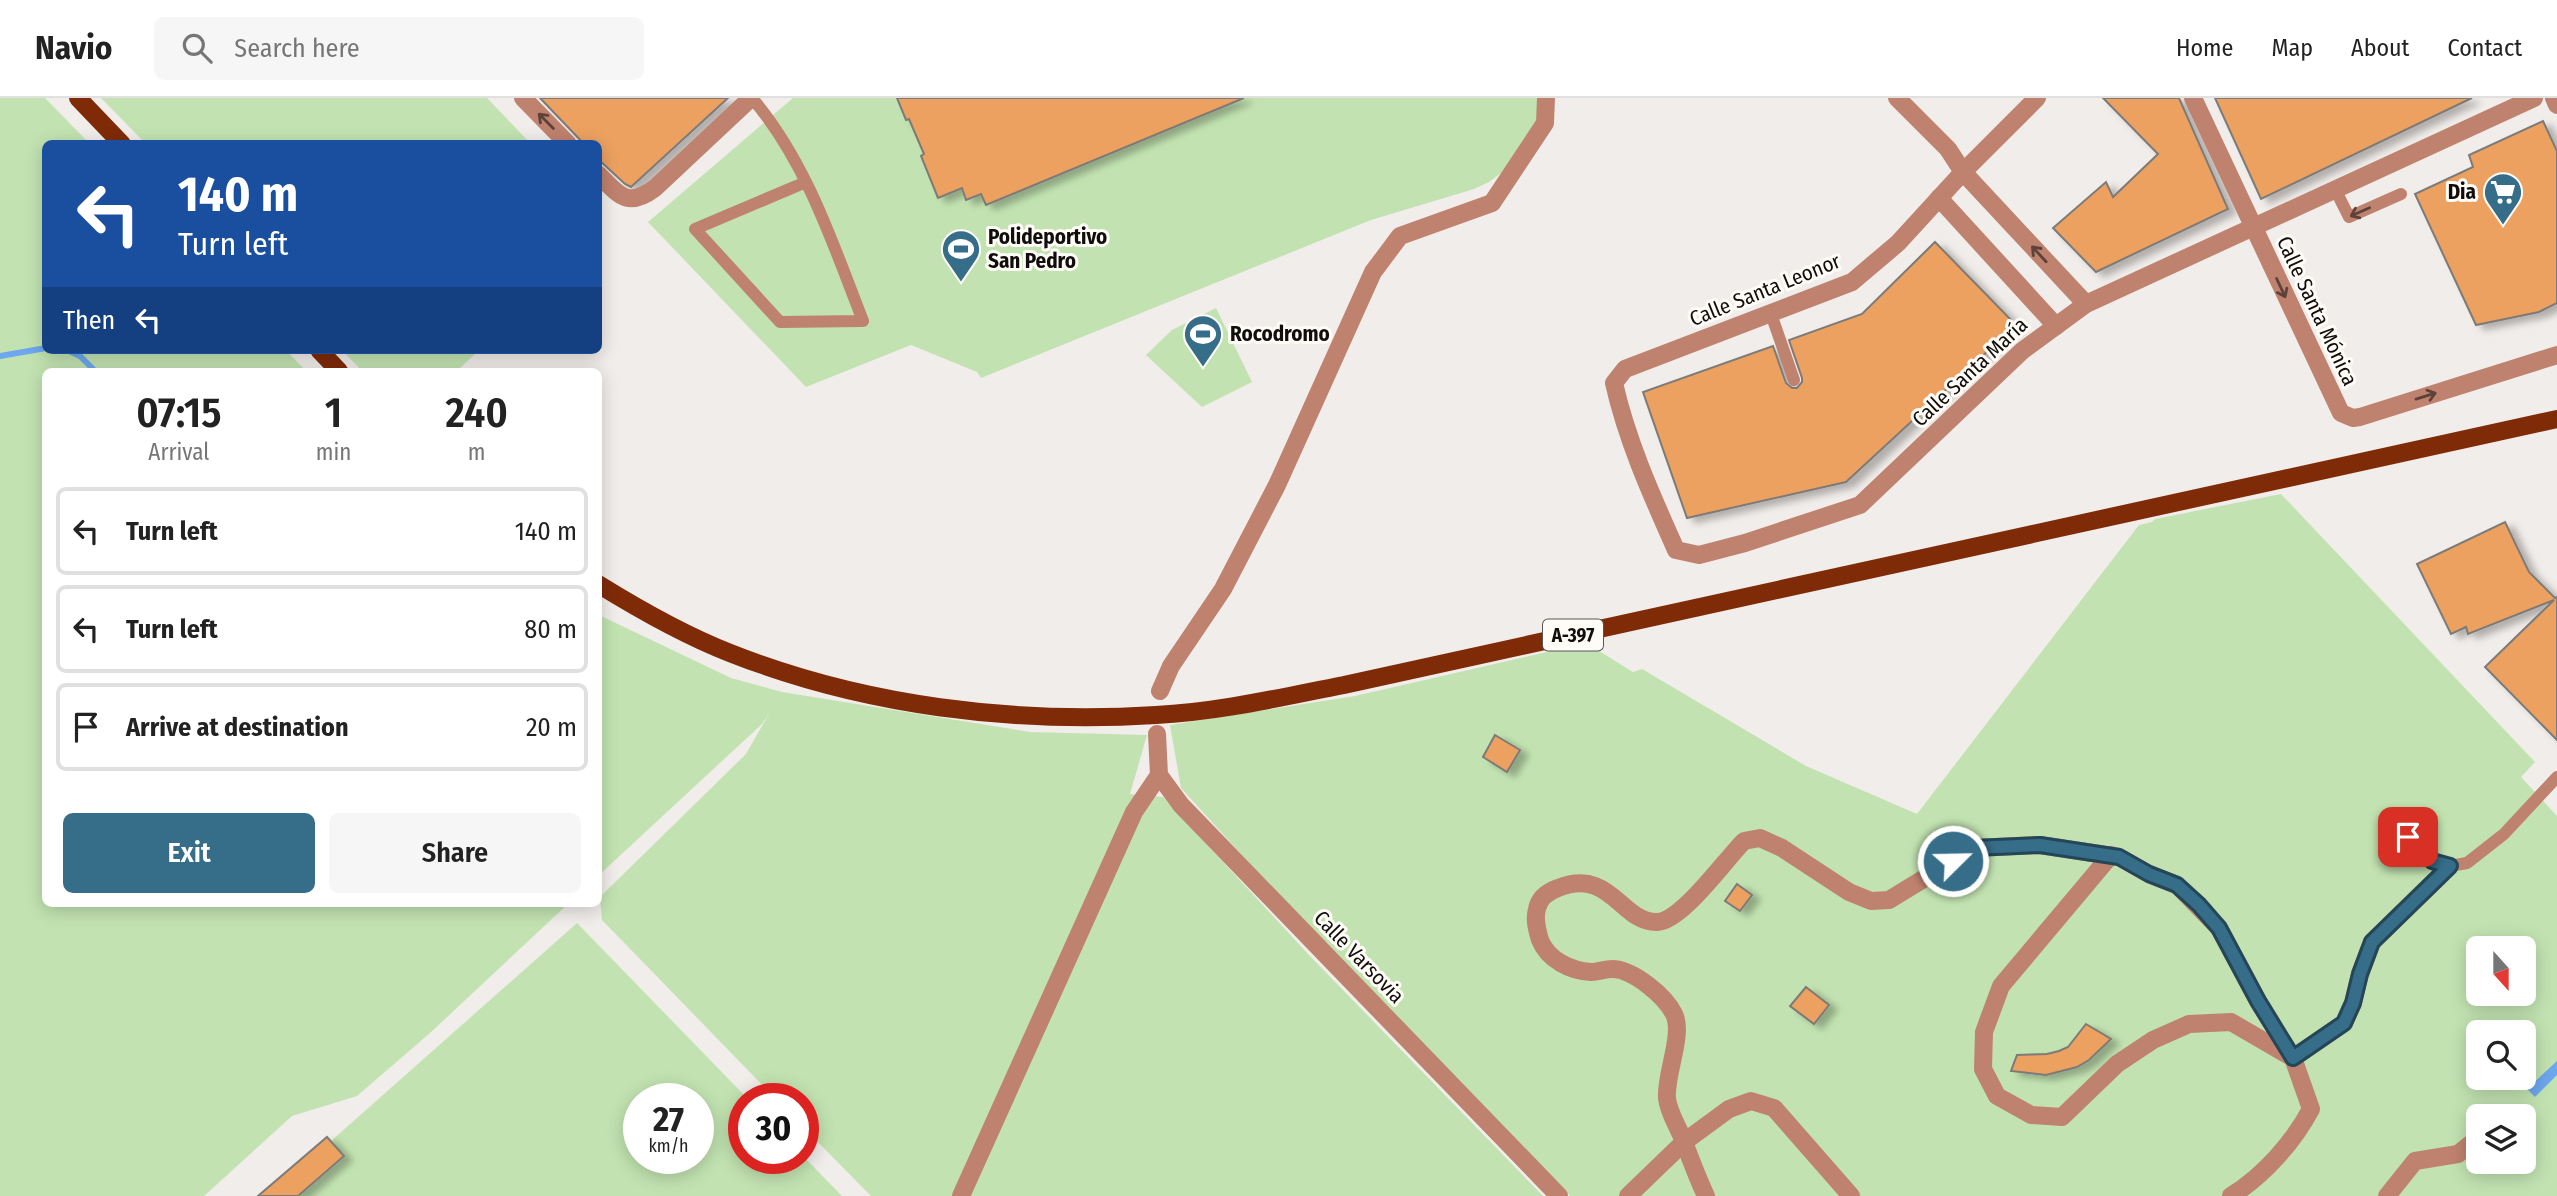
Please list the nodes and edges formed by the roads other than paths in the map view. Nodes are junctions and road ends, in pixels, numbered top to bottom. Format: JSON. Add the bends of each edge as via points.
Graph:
{"nodes":[{"id":1,"x":78,"y":98,"type":"edge"},
{"id":2,"x":523,"y":98,"type":"edge"},
{"id":3,"x":752,"y":98,"type":"edge"},
{"id":4,"x":1546,"y":98,"type":"edge"},
{"id":5,"x":1896,"y":98,"type":"edge"},
{"id":6,"x":2037,"y":98,"type":"edge"},
{"id":7,"x":2193,"y":98,"type":"edge"},
{"id":8,"x":2534,"y":98,"type":"edge"},
{"id":9,"x":2554,"y":98,"type":"edge"},
{"id":10,"x":2557,"y":105,"type":"edge"},
{"id":11,"x":118,"y":140,"type":"edge"},
{"id":12,"x":564,"y":140,"type":"edge"},
{"id":13,"x":1962,"y":172,"type":"junction"},
{"id":14,"x":602,"y":178,"type":"edge"},
{"id":15,"x":806,"y":182,"type":"junction"},
{"id":16,"x":2335,"y":188,"type":"junction"},
{"id":17,"x":2401,"y":194,"type":"dead end"},
{"id":18,"x":1939,"y":198,"type":"junction"},
{"id":19,"x":2252,"y":226,"type":"junction"},
{"id":20,"x":2086,"y":304,"type":"junction"},
{"id":21,"x":1771,"y":314,"type":"junction"},
{"id":22,"x":2056,"y":326,"type":"junction"},
{"id":23,"x":323,"y":354,"type":"edge"},
{"id":24,"x":2557,"y":355,"type":"edge"},
{"id":25,"x":336,"y":368,"type":"edge"},
{"id":26,"x":1794,"y":380,"type":"dead end"},
{"id":27,"x":1614,"y":383,"type":"joint"},
{"id":28,"x":2557,"y":419,"type":"edge"},
{"id":29,"x":602,"y":586,"type":"edge"},
{"id":30,"x":1160,"y":691,"type":"dead end"},
{"id":31,"x":1157,"y":734,"type":"dead end"},
{"id":32,"x":1159,"y":775,"type":"junction"},
{"id":33,"x":2557,"y":777,"type":"edge"},
{"id":34,"x":2408,"y":837,"type":"dead end"},
{"id":35,"x":2111,"y":855,"type":"junction"},
{"id":36,"x":2450,"y":866,"type":"junction"},
{"id":37,"x":2293,"y":1058,"type":"junction"},
{"id":38,"x":1684,"y":1142,"type":"junction"},
{"id":39,"x":2466,"y":1148,"type":"edge"},
{"id":40,"x":961,"y":1196,"type":"edge"},
{"id":41,"x":1559,"y":1196,"type":"edge"},
{"id":42,"x":1628,"y":1196,"type":"edge"},
{"id":43,"x":1706,"y":1196,"type":"edge"},
{"id":44,"x":1851,"y":1196,"type":"edge"},
{"id":45,"x":2231,"y":1196,"type":"edge"},
{"id":46,"x":2387,"y":1196,"type":"edge"}],
"edges":[{"from":1,"to":11,"type":"main road"},
{"from":12,"to":2,"type":"street","one_way":true},
{"from":3,"to":14,"type":"street","via":[[640,198],[621,196]]},
{"from":3,"to":15,"type":"lane","via":[[770,119]]},
{"from":4,"to":30,"type":"street","via":[[1545,122],[1492,203],[1400,236],[1373,272],[1277,485],[1223,589],[1171,666]]},
{"from":5,"to":13,"type":"street","via":[[1948,149]]},
{"from":6,"to":13,"type":"street","name":"Calle Santa Leonor"},
{"from":7,"to":19,"type":"street","name":"Calle Santa Mónica"},
{"from":8,"to":16,"type":"street","name":"Calle Santa María"},
{"from":9,"to":10,"type":"street"},
{"from":13,"to":18,"type":"street","name":"Calle Santa Leonor"},
{"from":20,"to":13,"type":"street","one_way":true},
{"from":15,"to":15,"type":"lane","via":[[695,229],[780,322],[863,321]]},
{"from":17,"to":16,"type":"lane","one_way":true,"via":[[2349,217]]},
{"from":16,"to":19,"type":"street","name":"Calle Santa María"},
{"from":18,"to":21,"type":"street","name":"Calle Santa Leonor","via":[[1898,243],[1852,282]]},
{"from":18,"to":22,"type":"street"},
{"from":19,"to":20,"type":"street","name":"Calle Santa María"},
{"from":19,"to":24,"type":"street","name":"Calle Santa Mónica","one_way":true,"via":[[2337,407],[2347,416],[2360,417]]},
{"from":20,"to":22,"type":"street","name":"Calle Santa María"},
{"from":21,"to":26,"type":"lane"},
{"from":21,"to":27,"type":"street","name":"Calle Santa Leonor","via":[[1625,369]]},
{"from":22,"to":27,"type":"street","name":"Calle Santa María","via":[[2022,351],[1860,505],[1699,555],[1676,550],[1642,471]]},
{"from":23,"to":25,"type":"main road"},
{"from":28,"to":29,"type":"main road","number":"A-397","via":[[1344,685],[1159,715],[1063,719],[981,713],[855,691],[730,653],[674,628]]},
{"from":31,"to":32,"type":"street"},
{"from":32,"to":40,"type":"street","via":[[1123,835]]},
{"from":32,"to":41,"type":"street","name":"Calle Varsovia","via":[[1181,805]]},
{"from":33,"to":36,"type":"lane","via":[[2478,857]]},
{"from":34,"to":36,"type":"lane","via":[[2432,861]]},
{"from":35,"to":37,"type":"street","via":[[2177,885],[2199,905],[2219,928]]},
{"from":35,"to":37,"type":"street","via":[[2001,986],[1984,1032],[1983,1069],[1997,1096],[2031,1115],[2062,1117],[2117,1064],[2189,1024],[2231,1022]]},
{"from":35,"to":38,"type":"street","via":[[2040,845],[1974,848],[1889,901],[1871,901],[1760,838],[1744,841],[1674,917],[1656,923],[1639,917],[1592,884],[1570,883],[1549,891],[1538,902],[1536,927],[1541,943],[1555,960],[1572,969],[1593,972],[1613,968],[1634,977],[1658,993],[1675,1016],[1667,1100]]},
{"from":36,"to":37,"type":"street","via":[[2372,942],[2344,1023]]},
{"from":37,"to":45,"type":"street","via":[[2311,1110],[2261,1172]]},
{"from":38,"to":42,"type":"street"},
{"from":38,"to":43,"type":"street"},
{"from":38,"to":44,"type":"street","via":[[1729,1110],[1751,1101],[1774,1108]]},
{"from":39,"to":46,"type":"street","via":[[2458,1154],[2416,1161]]}]}
